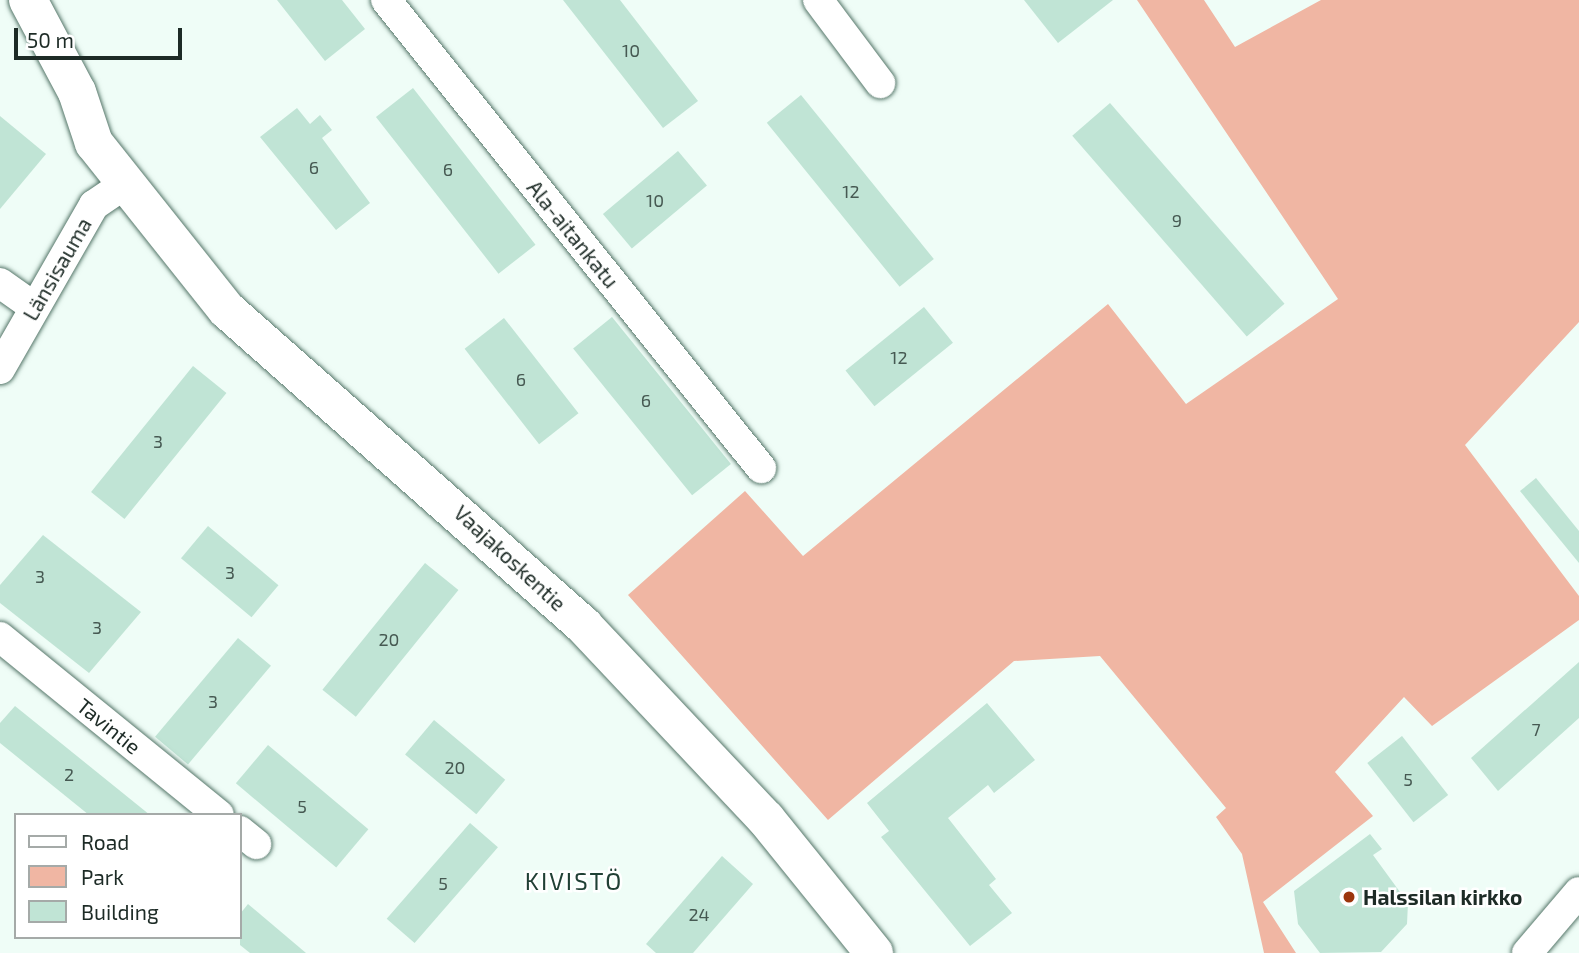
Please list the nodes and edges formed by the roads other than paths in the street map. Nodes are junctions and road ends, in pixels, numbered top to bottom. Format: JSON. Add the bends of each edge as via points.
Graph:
{"nodes":[{"id":1,"x":28,"y":0,"type":"edge"},
{"id":2,"x":386,"y":0,"type":"edge"},
{"id":3,"x":818,"y":0,"type":"edge"},
{"id":4,"x":880,"y":83,"type":"dead end"},
{"id":5,"x":128,"y":182,"type":"junction"},
{"id":6,"x":0,"y":283,"type":"edge"},
{"id":7,"x":34,"y":307,"type":"junction"},
{"id":8,"x":0,"y":369,"type":"edge"},
{"id":9,"x":761,"y":468,"type":"dead end"},
{"id":10,"x":0,"y":637,"type":"edge"},
{"id":11,"x":217,"y":813,"type":"edge"},
{"id":12,"x":1579,"y":892,"type":"edge"},
{"id":13,"x":874,"y":953,"type":"edge"},
{"id":14,"x":1527,"y":953,"type":"edge"}],
"edges":[{"from":1,"to":5,"type":"main road","name":"Vaajakoskentie","via":[[76,92],[113,133]]},
{"from":2,"to":9,"type":"street","name":"Ala-aitankatu"},
{"from":3,"to":4,"type":"street"},
{"from":5,"to":7,"type":"street","name":"Länsisauma","via":[[94,205]]},
{"from":5,"to":13,"type":"main road","name":"Vaajakoskentie","via":[[173,248],[228,310],[455,506],[677,719]]},
{"from":6,"to":7,"type":"street"},
{"from":7,"to":8,"type":"street","name":"Länsisauma"},
{"from":10,"to":11,"type":"street","name":"Tavintie"},
{"from":12,"to":14,"type":"street"}]}
